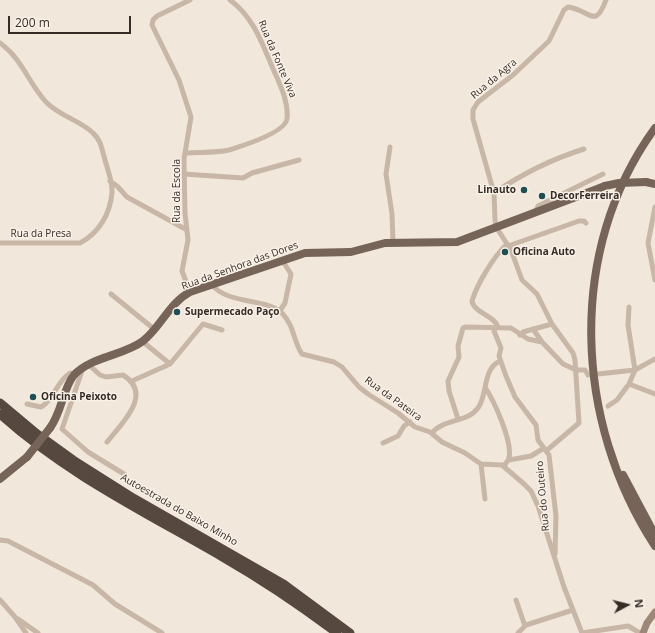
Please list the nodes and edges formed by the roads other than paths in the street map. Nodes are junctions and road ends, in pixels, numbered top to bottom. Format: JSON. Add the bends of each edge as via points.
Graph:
{"nodes":[{"id":1,"x":190,"y":0,"type":"edge"},
{"id":2,"x":230,"y":0,"type":"edge"},
{"id":3,"x":606,"y":0,"type":"edge"},
{"id":4,"x":0,"y":43,"type":"edge"},
{"id":5,"x":655,"y":128,"type":"edge"},
{"id":6,"x":390,"y":147,"type":"dead end"},
{"id":7,"x":584,"y":149,"type":"dead end"},
{"id":8,"x":186,"y":153,"type":"junction"},
{"id":9,"x":299,"y":160,"type":"dead end"},
{"id":10,"x":184,"y":174,"type":"junction"},
{"id":11,"x":603,"y":174,"type":"dead end"},
{"id":12,"x":110,"y":181,"type":"junction"},
{"id":13,"x":655,"y":184,"type":"edge"},
{"id":14,"x":494,"y":193,"type":"junction"},
{"id":15,"x":655,"y":207,"type":"edge"},
{"id":16,"x":536,"y":211,"type":"junction"},
{"id":17,"x":586,"y":223,"type":"dead end"},
{"id":18,"x":496,"y":227,"type":"junction"},
{"id":19,"x":187,"y":230,"type":"junction"},
{"id":20,"x":0,"y":243,"type":"edge"},
{"id":21,"x":393,"y":243,"type":"junction"},
{"id":22,"x":508,"y":245,"type":"junction"},
{"id":23,"x":282,"y":260,"type":"junction"},
{"id":24,"x":655,"y":280,"type":"edge"},
{"id":25,"x":212,"y":285,"type":"junction"},
{"id":26,"x":190,"y":292,"type":"junction"},
{"id":27,"x":111,"y":294,"type":"dead end"},
{"id":28,"x":629,"y":307,"type":"dead end"},
{"id":29,"x":279,"y":312,"type":"junction"},
{"id":30,"x":552,"y":324,"type":"junction"},
{"id":31,"x":497,"y":327,"type":"junction"},
{"id":32,"x":154,"y":329,"type":"junction"},
{"id":33,"x":533,"y":329,"type":"junction"},
{"id":34,"x":222,"y":330,"type":"dead end"},
{"id":35,"x":520,"y":335,"type":"junction"},
{"id":36,"x":142,"y":341,"type":"junction"},
{"id":37,"x":542,"y":342,"type":"junction"},
{"id":38,"x":655,"y":359,"type":"edge"},
{"id":39,"x":500,"y":361,"type":"junction"},
{"id":40,"x":170,"y":364,"type":"junction"},
{"id":41,"x":593,"y":364,"type":"junction"},
{"id":42,"x":86,"y":366,"type":"junction"},
{"id":43,"x":576,"y":370,"type":"junction"},
{"id":44,"x":635,"y":370,"type":"junction"},
{"id":45,"x":75,"y":374,"type":"junction"},
{"id":46,"x":598,"y":374,"type":"dead end"},
{"id":47,"x":588,"y":375,"type":"dead end"},
{"id":48,"x":132,"y":381,"type":"junction"},
{"id":49,"x":629,"y":384,"type":"junction"},
{"id":50,"x":485,"y":387,"type":"junction"},
{"id":51,"x":655,"y":394,"type":"edge"},
{"id":52,"x":0,"y":403,"type":"edge"},
{"id":53,"x":27,"y":404,"type":"dead end"},
{"id":54,"x":608,"y":406,"type":"dead end"},
{"id":55,"x":0,"y":414,"type":"edge"},
{"id":56,"x":458,"y":419,"type":"junction"},
{"id":57,"x":410,"y":422,"type":"junction"},
{"id":58,"x":432,"y":433,"type":"junction"},
{"id":59,"x":107,"y":442,"type":"dead end"},
{"id":60,"x":383,"y":443,"type":"dead end"},
{"id":61,"x":545,"y":449,"type":"junction"},
{"id":62,"x":509,"y":460,"type":"junction"},
{"id":63,"x":481,"y":464,"type":"junction"},
{"id":64,"x":504,"y":466,"type":"junction"},
{"id":65,"x":124,"y":474,"type":"dead end"},
{"id":66,"x":0,"y":479,"type":"edge"},
{"id":67,"x":485,"y":499,"type":"dead end"},
{"id":68,"x":655,"y":535,"type":"edge"},
{"id":69,"x":0,"y":540,"type":"edge"},
{"id":70,"x":655,"y":546,"type":"edge"},
{"id":71,"x":555,"y":558,"type":"junction"},
{"id":72,"x":0,"y":600,"type":"edge"},
{"id":73,"x":516,"y":600,"type":"dead end"},
{"id":74,"x":573,"y":610,"type":"junction"},
{"id":75,"x":655,"y":612,"type":"edge"},
{"id":76,"x":15,"y":617,"type":"junction"},
{"id":77,"x":525,"y":626,"type":"junction"},
{"id":78,"x":26,"y":633,"type":"edge"},
{"id":79,"x":38,"y":633,"type":"edge"},
{"id":80,"x":162,"y":633,"type":"edge"},
{"id":81,"x":337,"y":633,"type":"edge"},
{"id":82,"x":350,"y":633,"type":"edge"},
{"id":83,"x":518,"y":633,"type":"edge"},
{"id":84,"x":582,"y":633,"type":"edge"},
{"id":85,"x":640,"y":633,"type":"edge"},
{"id":86,"x":643,"y":633,"type":"edge"}],
"edges":[{"from":1,"to":8,"type":"street","name":"Rua da Escola","via":[[157,16],[152,25],[179,80],[191,117]]},
{"from":2,"to":8,"type":"street","name":"Rua da Fonte Viva","via":[[249,18],[256,30],[284,97],[287,120],[270,135],[228,150]]},
{"from":3,"to":14,"type":"street","name":"Rua da Agra","via":[[597,16],[568,7],[564,10],[549,41],[513,75],[478,102],[473,110],[473,119]]},
{"from":4,"to":12,"type":"street","name":"Rua da Presa","via":[[24,68],[48,104],[92,132],[100,141]]},
{"from":5,"to":41,"type":"main road","via":[[644,143],[615,200],[601,248],[591,305]]},
{"from":6,"to":21,"type":"street","via":[[386,174]]},
{"from":7,"to":14,"type":"street","via":[[527,172]]},
{"from":8,"to":10,"type":"street","name":"Rua da Escola"},
{"from":9,"to":10,"type":"street","via":[[258,171],[243,178]]},
{"from":10,"to":19,"type":"street","name":"Rua da Escola"},
{"from":11,"to":16,"type":"street","via":[[538,206]]},
{"from":12,"to":19,"type":"street","via":[[127,197]]},
{"from":12,"to":20,"type":"street","name":"Rua da Presa","via":[[112,192],[109,206],[101,226],[90,238],[80,243]]},
{"from":13,"to":16,"type":"main road","name":"Rua da Senhora das Dores","bridge":true,"via":[[619,183],[605,186]]},
{"from":14,"to":18,"type":"street","name":"Rua da Agra"},
{"from":15,"to":24,"type":"street","via":[[648,243]]},
{"from":16,"to":18,"type":"main road","name":"Rua da Senhora das Dores"},
{"from":17,"to":22,"type":"street","via":[[579,221]]},
{"from":18,"to":21,"type":"main road","name":"Rua da Senhora das Dores","via":[[457,242]]},
{"from":18,"to":22,"type":"street"},
{"from":19,"to":26,"type":"street","name":"Rua da Escola","via":[[188,240],[182,271]]},
{"from":21,"to":23,"type":"main road","name":"Rua da Senhora das Dores","via":[[351,252],[314,251]]},
{"from":22,"to":30,"type":"street","via":[[522,280],[538,294]]},
{"from":22,"to":31,"type":"street","via":[[502,249],[483,278],[472,300],[474,306],[494,320]]},
{"from":23,"to":25,"type":"main road","name":"Rua da Senhora das Dores"},
{"from":23,"to":29,"type":"street","via":[[291,274],[285,303]]},
{"from":25,"to":26,"type":"main road","name":"Rua da Senhora das Dores"},
{"from":25,"to":29,"type":"street","via":[[223,294]]},
{"from":26,"to":32,"type":"main road","name":"Rua da Senhora das Dores","via":[[178,300]]},
{"from":27,"to":32,"type":"street"},
{"from":28,"to":44,"type":"street","via":[[628,325]]},
{"from":29,"to":57,"type":"street","name":"Rua da Pateira","via":[[295,333],[302,354],[334,362],[342,367],[363,391]]},
{"from":30,"to":33,"type":"street"},
{"from":30,"to":43,"type":"street","via":[[573,353]]},
{"from":31,"to":35,"type":"street","via":[[510,328]]},
{"from":31,"to":39,"type":"street","name":"Rua do Outeiro","via":[[494,331],[501,348]]},
{"from":31,"to":56,"type":"street","via":[[463,328],[458,346],[459,357],[448,381]]},
{"from":32,"to":36,"type":"main road","name":"Rua da Senhora das Dores"},
{"from":33,"to":35,"type":"street"},
{"from":33,"to":37,"type":"street"},
{"from":34,"to":40,"type":"street","via":[[203,324]]},
{"from":35,"to":37,"type":"street"},
{"from":36,"to":40,"type":"street"},
{"from":36,"to":42,"type":"main road","name":"Rua da Senhora das Dores"},
{"from":37,"to":43,"type":"street","via":[[563,364]]},
{"from":38,"to":44,"type":"street"},
{"from":39,"to":50,"type":"street","via":[[494,366]]},
{"from":39,"to":61,"type":"street","name":"Rua do Outeiro","via":[[515,397],[536,425],[538,440]]},
{"from":40,"to":48,"type":"street"},
{"from":41,"to":68,"type":"main road","via":[[611,444],[624,477]]},
{"from":41,"to":70,"type":"main road","via":[[595,393],[607,445],[632,508]]},
{"from":42,"to":45,"type":"main road","name":"Rua da Senhora das Dores"},
{"from":42,"to":48,"type":"street","via":[[106,377],[120,374]]},
{"from":42,"to":65,"type":"street","via":[[62,429],[88,452]]},
{"from":43,"to":47,"type":"street","via":[[585,370]]},
{"from":43,"to":61,"type":"street","via":[[579,423]]},
{"from":44,"to":46,"type":"street"},
{"from":44,"to":49,"type":"street"},
{"from":45,"to":53,"type":"street","via":[[65,376],[45,405],[41,407]]},
{"from":45,"to":66,"type":"main road","name":"Rua da Senhora das Dores","bridge":true,"via":[[68,385],[58,416],[50,428],[27,457]]},
{"from":48,"to":59,"type":"street","via":[[136,401]]},
{"from":49,"to":51,"type":"street"},
{"from":49,"to":54,"type":"street","via":[[617,400]]},
{"from":50,"to":56,"type":"street","via":[[483,399],[477,410]]},
{"from":50,"to":62,"type":"street","via":[[508,438]]},
{"from":52,"to":82,"type":"highway","name":"Autoestrada do Baixo Minho","via":[[73,460],[133,498],[285,585]]},
{"from":55,"to":81,"type":"highway","name":"Autoestrada do Baixo Minho","via":[[67,466],[129,505],[228,560],[287,597]]},
{"from":56,"to":58,"type":"street","via":[[439,425]]},
{"from":57,"to":58,"type":"street","name":"Rua da Pateira","via":[[415,427]]},
{"from":57,"to":60,"type":"street","via":[[398,436]]},
{"from":58,"to":63,"type":"street","name":"Rua da Pateira","via":[[442,442]]},
{"from":61,"to":62,"type":"street","via":[[531,456]]},
{"from":61,"to":71,"type":"street","name":"Rua do Outeiro","via":[[550,462],[556,516]]},
{"from":62,"to":64,"type":"street"},
{"from":63,"to":64,"type":"street","name":"Rua da Pateira"},
{"from":63,"to":67,"type":"street"},
{"from":64,"to":71,"type":"street","via":[[531,491]]},
{"from":69,"to":80,"type":"street","via":[[8,541],[93,585],[116,604]]},
{"from":71,"to":74,"type":"street"},
{"from":72,"to":76,"type":"street"},
{"from":73,"to":77,"type":"street"},
{"from":74,"to":77,"type":"street"},
{"from":74,"to":84,"type":"street"},
{"from":75,"to":86,"type":"main road"},
{"from":76,"to":78,"type":"street"},
{"from":76,"to":79,"type":"street"},
{"from":77,"to":83,"type":"street"},
{"from":84,"to":85,"type":"street","via":[[628,626]]}]}
